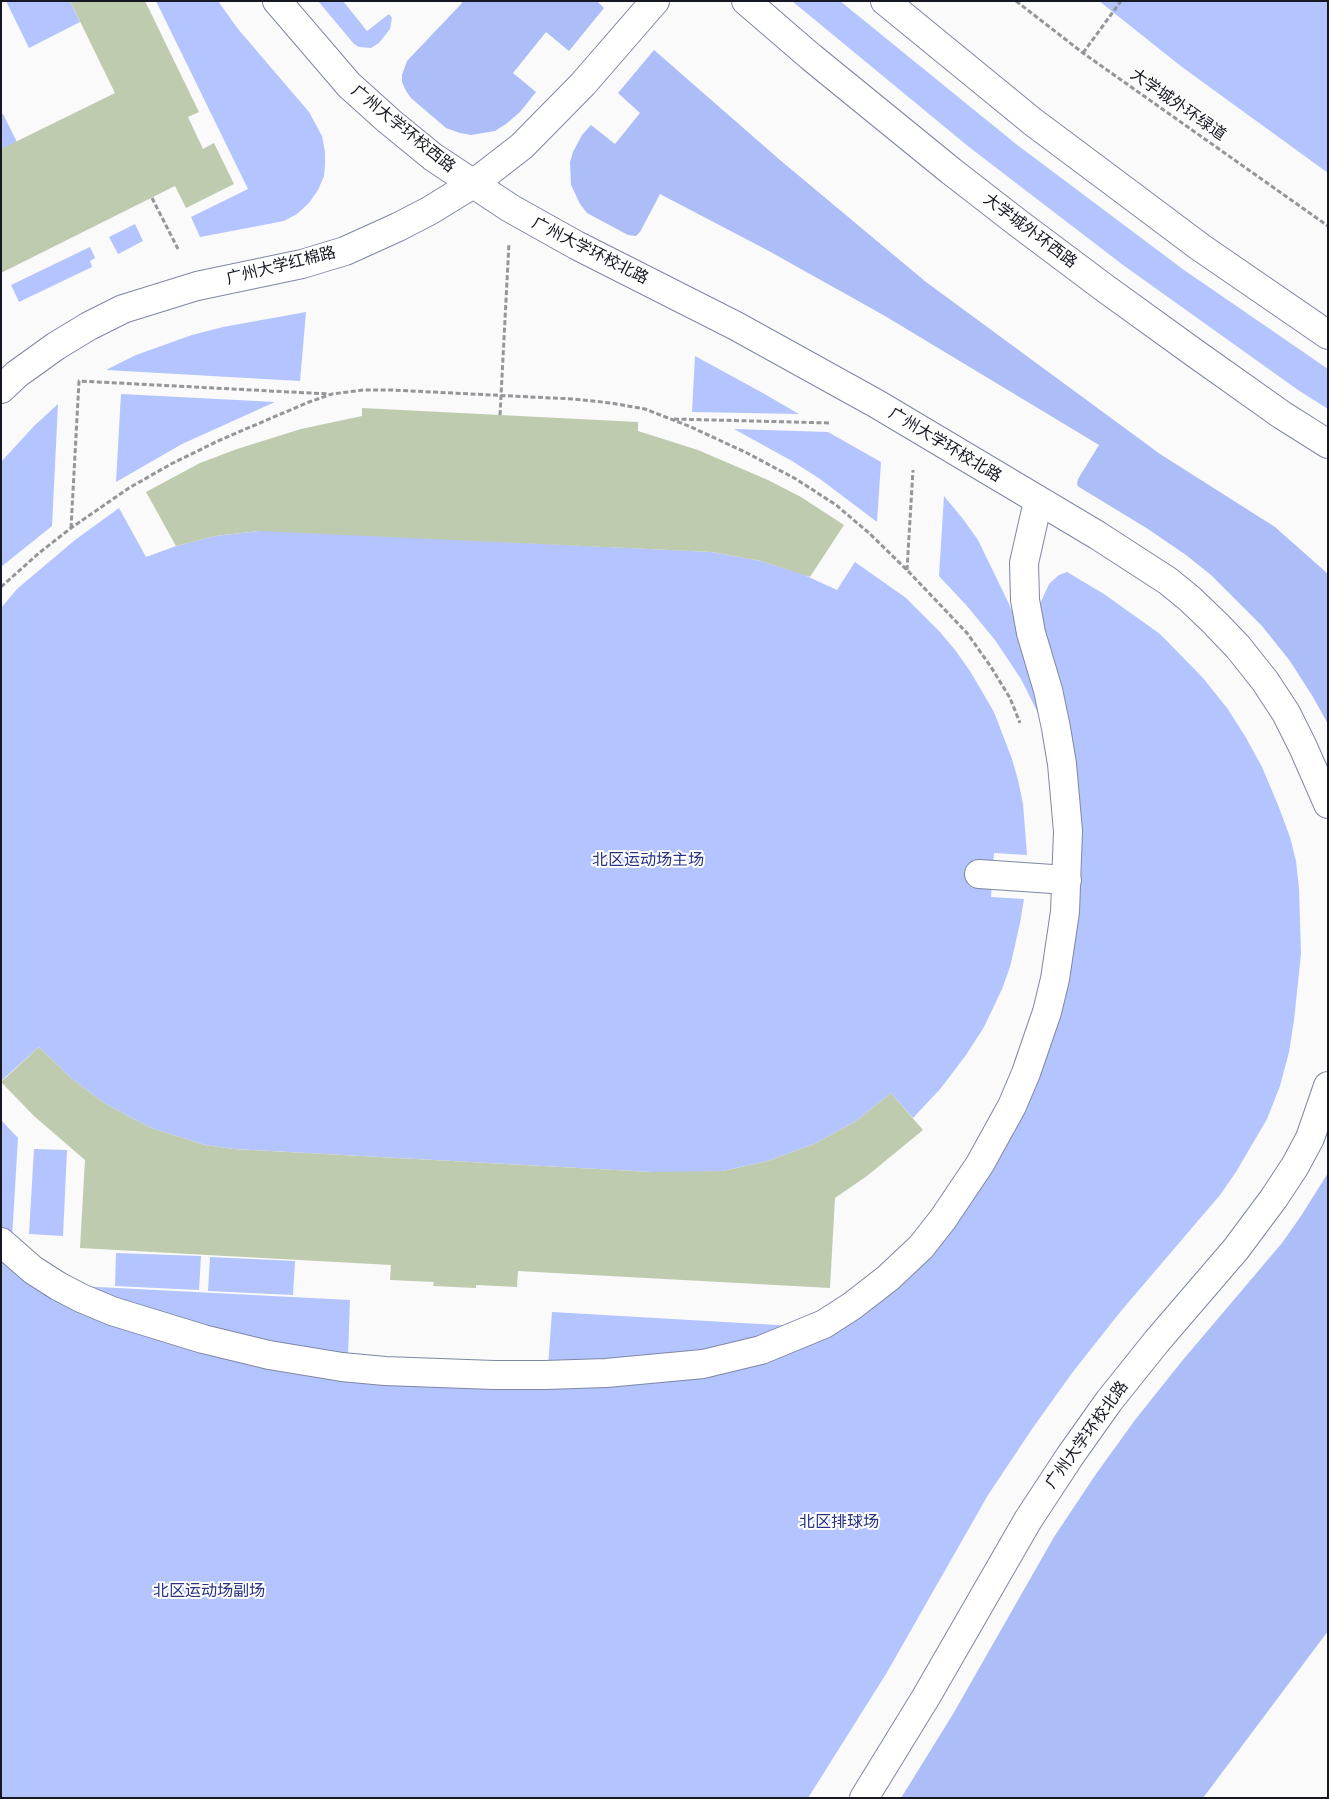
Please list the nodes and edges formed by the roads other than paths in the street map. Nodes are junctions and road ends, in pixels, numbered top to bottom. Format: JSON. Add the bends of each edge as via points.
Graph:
{"nodes":[{"id":1,"x":276,"y":1,"type":"edge"},
{"id":2,"x":655,"y":1,"type":"edge"},
{"id":3,"x":746,"y":1,"type":"edge"},
{"id":4,"x":885,"y":1,"type":"edge"},
{"id":5,"x":474,"y":184,"type":"junction"},
{"id":6,"x":1328,"y":335,"type":"edge"},
{"id":7,"x":1,"y":389,"type":"edge"},
{"id":8,"x":1328,"y":444,"type":"edge"},
{"id":9,"x":1038,"y":501,"type":"junction"},
{"id":10,"x":1328,"y":804,"type":"edge"},
{"id":11,"x":979,"y":874,"type":"dead end"},
{"id":12,"x":1067,"y":880,"type":"junction"},
{"id":13,"x":1328,"y":1086,"type":"edge"},
{"id":14,"x":1,"y":1242,"type":"edge"},
{"id":15,"x":864,"y":1798,"type":"edge"}],
"edges":[{"from":1,"to":5,"type":"main road","name":"广州大学环校西路","via":[[356,92],[433,157]]},
{"from":2,"to":5,"type":"main road","name":"广州大学红棉路","via":[[555,114],[522,146]]},
{"from":3,"to":8,"type":"main road","name":"大学城外环西路","via":[[951,171],[1034,235],[1204,360]]},
{"from":4,"to":6,"type":"main road","via":[[1033,122],[1200,247]]},
{"from":5,"to":7,"type":"main road","name":"广州大学红棉路","via":[[398,227],[345,251],[302,264],[197,286],[123,309],[56,346]]},
{"from":5,"to":9,"type":"main road","name":"广州大学环校北路","via":[[576,245],[804,362]]},
{"from":9,"to":10,"type":"main road","name":"广州大学环校北路","via":[[1160,576],[1190,599],[1238,647],[1286,713]]},
{"from":9,"to":12,"type":"main road","via":[[1024,563],[1025,600],[1048,690],[1062,764],[1068,831]]},
{"from":11,"to":12,"type":"main road"},
{"from":12,"to":14,"type":"main road","via":[[1061,944],[1047,1012],[1012,1106],[964,1190],[920,1247],[878,1286],[824,1324],[761,1350],[703,1364],[545,1375],[422,1373],[305,1362],[238,1348],[112,1311],[58,1286],[33,1270]]},
{"from":13,"to":15,"type":"main road","name":"广州大学环校北路","via":[[1310,1138],[1295,1166],[1236,1249],[1157,1340],[1070,1456],[1028,1520]]}]}
